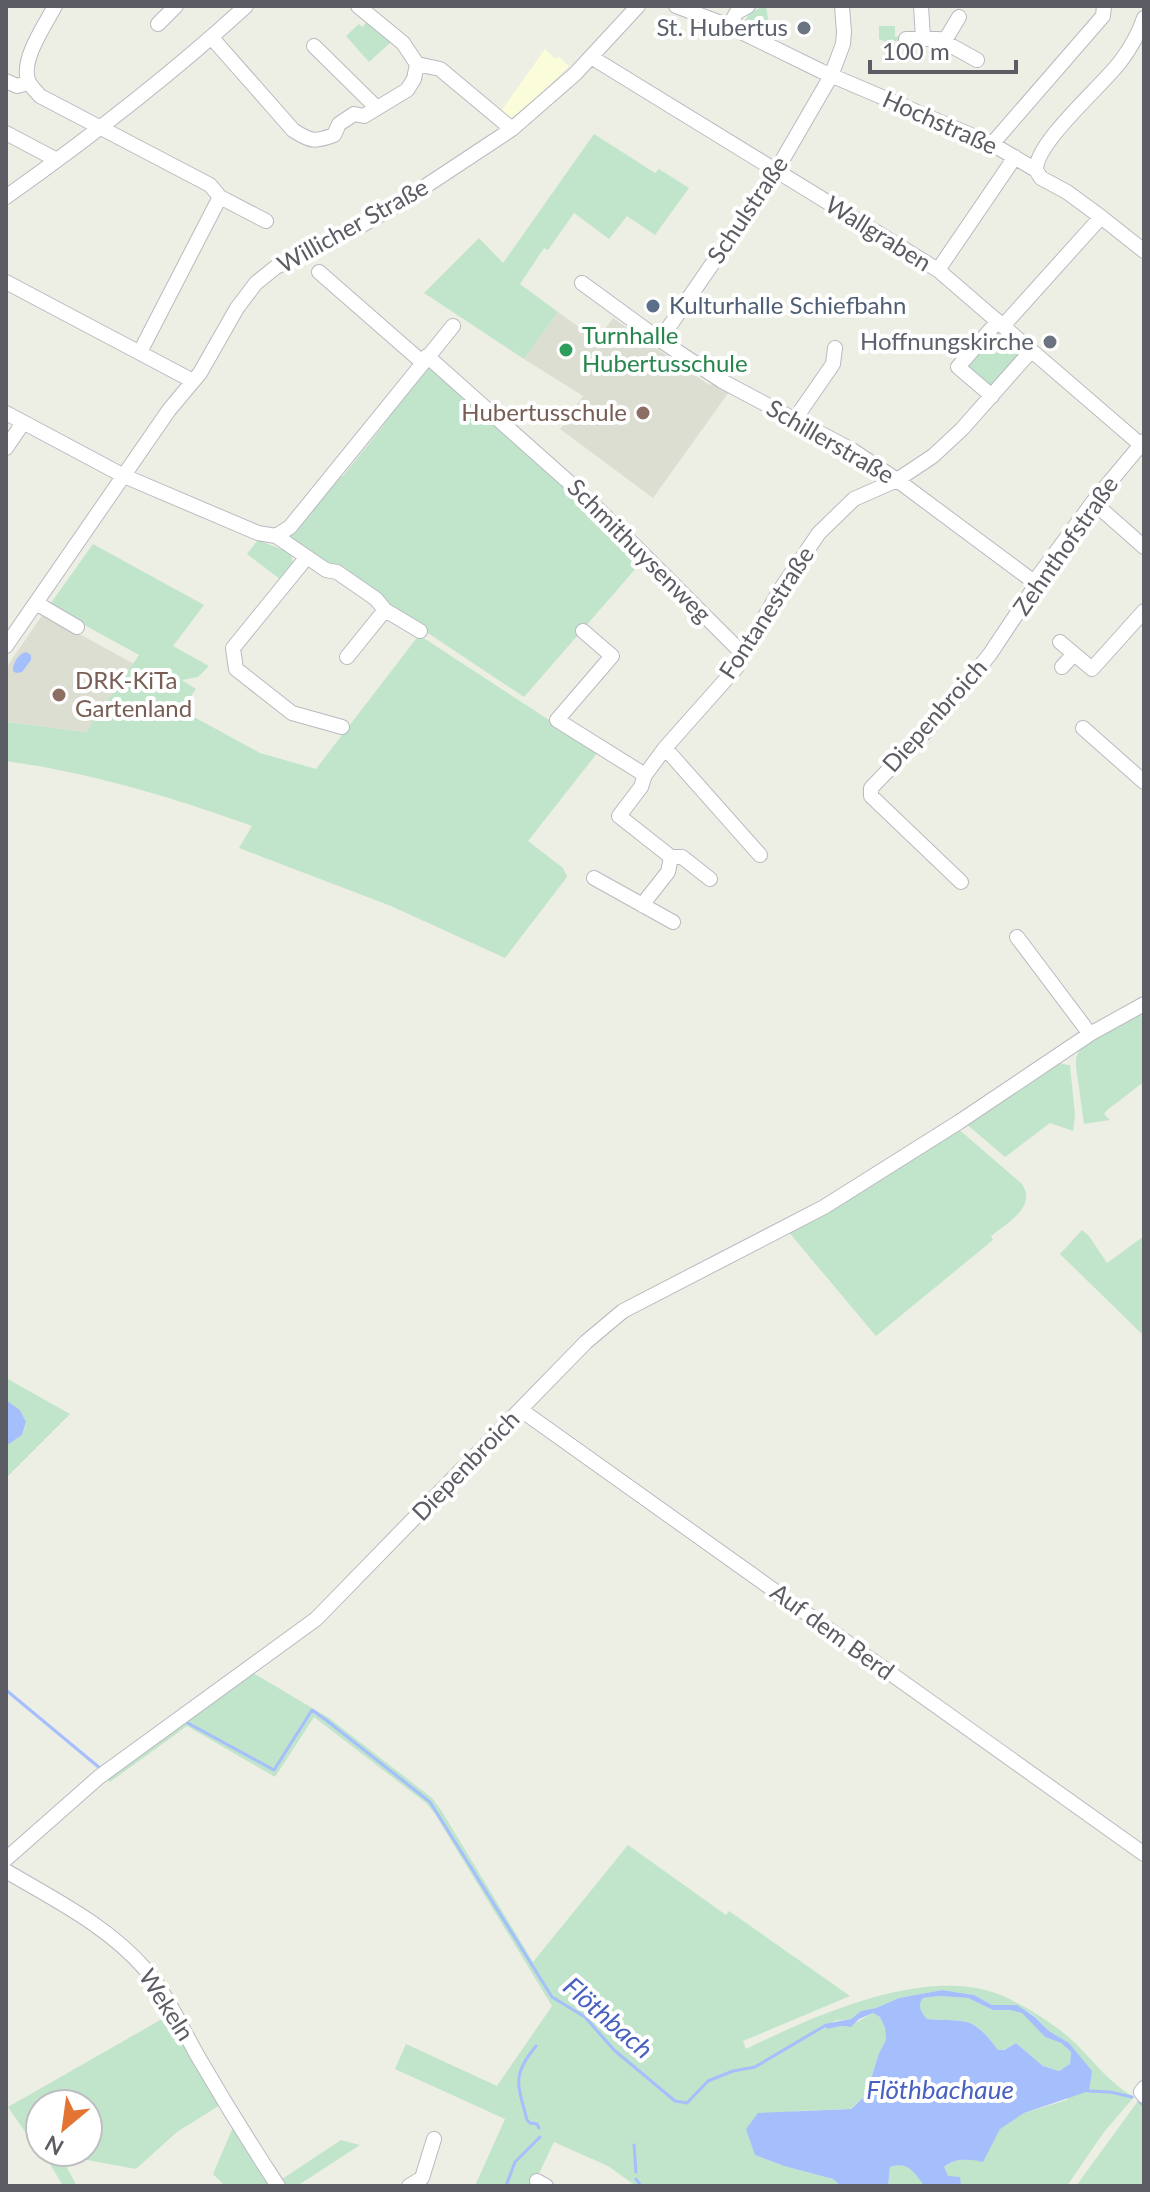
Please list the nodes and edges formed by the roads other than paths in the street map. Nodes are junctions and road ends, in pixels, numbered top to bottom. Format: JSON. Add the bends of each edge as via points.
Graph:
{"nodes":[{"id":1,"x":55,"y":6,"type":"edge"},
{"id":2,"x":176,"y":6,"type":"edge"},
{"id":3,"x":246,"y":6,"type":"edge"},
{"id":4,"x":358,"y":6,"type":"edge"},
{"id":5,"x":638,"y":6,"type":"edge"},
{"id":6,"x":676,"y":6,"type":"edge"},
{"id":7,"x":748,"y":6,"type":"edge"},
{"id":8,"x":842,"y":6,"type":"edge"},
{"id":9,"x":921,"y":6,"type":"edge"},
{"id":10,"x":1104,"y":6,"type":"edge"},
{"id":11,"x":959,"y":17,"type":"dead end"},
{"id":12,"x":1144,"y":18,"type":"edge"},
{"id":13,"x":158,"y":24,"type":"dead end"},
{"id":14,"x":729,"y":26,"type":"junction"},
{"id":15,"x":212,"y":38,"type":"junction"},
{"id":16,"x":923,"y":38,"type":"junction"},
{"id":17,"x":906,"y":39,"type":"dead end"},
{"id":18,"x":944,"y":42,"type":"junction"},
{"id":19,"x":314,"y":46,"type":"dead end"},
{"id":20,"x":591,"y":57,"type":"junction"},
{"id":21,"x":977,"y":60,"type":"dead end"},
{"id":22,"x":417,"y":64,"type":"junction"},
{"id":23,"x":831,"y":76,"type":"junction"},
{"id":24,"x":6,"y":81,"type":"edge"},
{"id":25,"x":28,"y":83,"type":"junction"},
{"id":26,"x":377,"y":108,"type":"junction"},
{"id":27,"x":101,"y":127,"type":"junction"},
{"id":28,"x":512,"y":129,"type":"junction"},
{"id":29,"x":6,"y":133,"type":"edge"},
{"id":30,"x":992,"y":144,"type":"junction"},
{"id":31,"x":1015,"y":157,"type":"junction"},
{"id":32,"x":57,"y":160,"type":"junction"},
{"id":33,"x":1036,"y":170,"type":"junction"},
{"id":34,"x":776,"y":171,"type":"junction"},
{"id":35,"x":6,"y":197,"type":"edge"},
{"id":36,"x":220,"y":197,"type":"junction"},
{"id":37,"x":1101,"y":217,"type":"junction"},
{"id":38,"x":266,"y":221,"type":"dead end"},
{"id":39,"x":1144,"y":251,"type":"edge"},
{"id":40,"x":938,"y":270,"type":"junction"},
{"id":41,"x":319,"y":272,"type":"dead end"},
{"id":42,"x":6,"y":282,"type":"edge"},
{"id":43,"x":582,"y":283,"type":"dead end"},
{"id":44,"x":1001,"y":324,"type":"junction"},
{"id":45,"x":453,"y":326,"type":"dead end"},
{"id":46,"x":660,"y":340,"type":"junction"},
{"id":47,"x":835,"y":348,"type":"dead end"},
{"id":48,"x":1031,"y":351,"type":"junction"},
{"id":49,"x":140,"y":352,"type":"junction"},
{"id":50,"x":425,"y":359,"type":"junction"},
{"id":51,"x":193,"y":381,"type":"junction"},
{"id":52,"x":990,"y":398,"type":"junction"},
{"id":53,"x":6,"y":413,"type":"edge"},
{"id":54,"x":795,"y":419,"type":"junction"},
{"id":55,"x":23,"y":423,"type":"junction"},
{"id":56,"x":1142,"y":443,"type":"edge"},
{"id":57,"x":6,"y":448,"type":"edge"},
{"id":58,"x":124,"y":476,"type":"junction"},
{"id":59,"x":897,"y":480,"type":"junction"},
{"id":60,"x":1093,"y":502,"type":"junction"},
{"id":61,"x":276,"y":536,"type":"junction"},
{"id":62,"x":1144,"y":547,"type":"edge"},
{"id":63,"x":307,"y":557,"type":"junction"},
{"id":64,"x":1034,"y":582,"type":"junction"},
{"id":65,"x":36,"y":603,"type":"junction"},
{"id":66,"x":385,"y":610,"type":"junction"},
{"id":67,"x":1144,"y":611,"type":"edge"},
{"id":68,"x":77,"y":627,"type":"dead end"},
{"id":69,"x":420,"y":631,"type":"dead end"},
{"id":70,"x":583,"y":631,"type":"dead end"},
{"id":71,"x":1060,"y":642,"type":"dead end"},
{"id":72,"x":6,"y":646,"type":"edge"},
{"id":73,"x":991,"y":653,"type":"joint"},
{"id":74,"x":1074,"y":654,"type":"junction"},
{"id":75,"x":744,"y":655,"type":"junction"},
{"id":76,"x":347,"y":657,"type":"dead end"},
{"id":77,"x":1062,"y":667,"type":"dead end"},
{"id":78,"x":342,"y":727,"type":"dead end"},
{"id":79,"x":1083,"y":728,"type":"dead end"},
{"id":80,"x":665,"y":748,"type":"junction"},
{"id":81,"x":645,"y":775,"type":"junction"},
{"id":82,"x":1144,"y":782,"type":"edge"},
{"id":83,"x":760,"y":855,"type":"dead end"},
{"id":84,"x":671,"y":857,"type":"junction"},
{"id":85,"x":594,"y":878,"type":"dead end"},
{"id":86,"x":710,"y":879,"type":"dead end"},
{"id":87,"x":961,"y":882,"type":"dead end"},
{"id":88,"x":642,"y":905,"type":"junction"},
{"id":89,"x":673,"y":922,"type":"dead end"},
{"id":90,"x":1017,"y":937,"type":"dead end"},
{"id":91,"x":1144,"y":1004,"type":"edge"},
{"id":92,"x":1090,"y":1034,"type":"junction"},
{"id":93,"x":521,"y":1410,"type":"junction"},
{"id":94,"x":1144,"y":1854,"type":"edge"},
{"id":95,"x":6,"y":1859,"type":"edge"},
{"id":96,"x":6,"y":1871,"type":"edge"},
{"id":97,"x":1144,"y":2088,"type":"edge"},
{"id":98,"x":1144,"y":2096,"type":"edge"},
{"id":99,"x":434,"y":2139,"type":"dead end"},
{"id":100,"x":278,"y":2186,"type":"edge"},
{"id":101,"x":409,"y":2186,"type":"edge"}],
"edges":[{"from":1,"to":25,"type":"street","via":[[26,67]]},
{"from":2,"to":13,"type":"street"},
{"from":3,"to":15,"type":"street"},
{"from":4,"to":22,"type":"street","via":[[403,43]]},
{"from":5,"to":20,"type":"street","name":"Willicher Straße"},
{"from":6,"to":14,"type":"street","name":"Hochstraße"},
{"from":7,"to":14,"type":"street"},
{"from":8,"to":23,"type":"street","name":"Schulstraße","via":[[843,44]]},
{"from":9,"to":16,"type":"street"},
{"from":10,"to":30,"type":"street","via":[[1103,16]]},
{"from":11,"to":18,"type":"street"},
{"from":12,"to":33,"type":"street","via":[[1121,62],[1046,144]]},
{"from":14,"to":23,"type":"street","name":"Hochstraße"},
{"from":15,"to":26,"type":"street","via":[[293,130],[307,139],[334,135],[354,114],[364,116]]},
{"from":15,"to":27,"type":"street"},
{"from":16,"to":17,"type":"street"},
{"from":16,"to":18,"type":"street"},
{"from":18,"to":21,"type":"street"},
{"from":19,"to":26,"type":"street"},
{"from":20,"to":28,"type":"street","name":"Willicher Straße"},
{"from":20,"to":34,"type":"street","name":"Wallgraben"},
{"from":22,"to":26,"type":"street","via":[[407,90]]},
{"from":22,"to":28,"type":"street","via":[[440,69]]},
{"from":23,"to":30,"type":"street","name":"Hochstraße"},
{"from":23,"to":34,"type":"street","name":"Schulstraße"},
{"from":24,"to":25,"type":"street"},
{"from":25,"to":27,"type":"street","via":[[40,96]]},
{"from":27,"to":32,"type":"street"},
{"from":27,"to":36,"type":"street","via":[[210,185]]},
{"from":28,"to":51,"type":"street","name":"Willicher Straße","via":[[364,224],[266,273],[237,308]]},
{"from":29,"to":32,"type":"street"},
{"from":30,"to":31,"type":"street","name":"Hochstraße"},
{"from":31,"to":33,"type":"street","name":"Hochstraße"},
{"from":31,"to":40,"type":"street"},
{"from":32,"to":35,"type":"street"},
{"from":33,"to":37,"type":"street","name":"Hochstraße"},
{"from":34,"to":40,"type":"street","name":"Wallgraben"},
{"from":34,"to":46,"type":"street","name":"Schulstraße"},
{"from":36,"to":38,"type":"street"},
{"from":36,"to":49,"type":"street"},
{"from":37,"to":39,"type":"street","name":"Hochstraße"},
{"from":37,"to":44,"type":"street"},
{"from":40,"to":44,"type":"street","name":"Wallgraben"},
{"from":41,"to":50,"type":"street","name":"Schmithuysenweg"},
{"from":42,"to":49,"type":"street"},
{"from":43,"to":46,"type":"street","name":"Schillerstraße"},
{"from":44,"to":48,"type":"street","name":"Wallgraben"},
{"from":44,"to":52,"type":"street","via":[[958,367]]},
{"from":45,"to":50,"type":"street"},
{"from":46,"to":54,"type":"street","name":"Schillerstraße","via":[[722,381]]},
{"from":47,"to":54,"type":"street","via":[[833,364]]},
{"from":48,"to":52,"type":"street","name":"Fontanestraße"},
{"from":48,"to":56,"type":"street","name":"Wallgraben"},
{"from":49,"to":51,"type":"street"},
{"from":50,"to":61,"type":"street","via":[[290,527]]},
{"from":50,"to":75,"type":"street","name":"Schmithuysenweg","via":[[609,519]]},
{"from":51,"to":58,"type":"street","name":"Willicher Straße"},
{"from":52,"to":59,"type":"street","name":"Fontanestraße","via":[[933,456]]},
{"from":53,"to":55,"type":"street"},
{"from":54,"to":59,"type":"street","name":"Schillerstraße"},
{"from":55,"to":57,"type":"street"},
{"from":55,"to":58,"type":"street"},
{"from":56,"to":60,"type":"street","name":"Zehnthofstraße"},
{"from":58,"to":61,"type":"street"},
{"from":58,"to":65,"type":"street","name":"Willicher Straße"},
{"from":59,"to":64,"type":"street","name":"Schillerstraße"},
{"from":59,"to":75,"type":"street","name":"Fontanestraße","via":[[854,499],[819,533]]},
{"from":60,"to":62,"type":"street"},
{"from":60,"to":64,"type":"street","name":"Zehnthofstraße"},
{"from":61,"to":63,"type":"street"},
{"from":63,"to":66,"type":"street","via":[[337,572]]},
{"from":63,"to":78,"type":"street","via":[[233,648],[236,669],[292,713]]},
{"from":64,"to":73,"type":"street","name":"Zehnthofstraße"},
{"from":65,"to":68,"type":"street"},
{"from":65,"to":72,"type":"street","name":"Willicher Straße"},
{"from":66,"to":69,"type":"street"},
{"from":66,"to":76,"type":"street"},
{"from":67,"to":74,"type":"street","via":[[1092,669]]},
{"from":70,"to":81,"type":"street","via":[[612,656],[557,720]]},
{"from":71,"to":74,"type":"street"},
{"from":73,"to":87,"type":"street","name":"Diepenbroich","via":[[871,788],[871,796]]},
{"from":74,"to":77,"type":"street"},
{"from":75,"to":80,"type":"street","name":"Fontanestraße"},
{"from":79,"to":82,"type":"street"},
{"from":80,"to":81,"type":"street","name":"Fontanestraße"},
{"from":80,"to":83,"type":"street"},
{"from":81,"to":84,"type":"street","name":"Fontanestraße","via":[[619,816]]},
{"from":84,"to":86,"type":"street","name":"Fontanestraße","via":[[682,857]]},
{"from":84,"to":88,"type":"street","via":[[668,872]]},
{"from":85,"to":88,"type":"street"},
{"from":88,"to":89,"type":"street"},
{"from":90,"to":92,"type":"street"},
{"from":91,"to":92,"type":"street"},
{"from":92,"to":93,"type":"street","name":"Diepenbroich","via":[[824,1207],[623,1311]]},
{"from":93,"to":94,"type":"street","name":"Auf dem Berd"},
{"from":93,"to":95,"type":"street","name":"Diepenbroich","via":[[316,1619],[99,1777]]},
{"from":96,"to":100,"type":"street","name":"Wekeln","via":[[93,1922],[148,1972]]},
{"from":97,"to":98,"type":"street"},
{"from":99,"to":101,"type":"street","via":[[422,2178]]}]}
